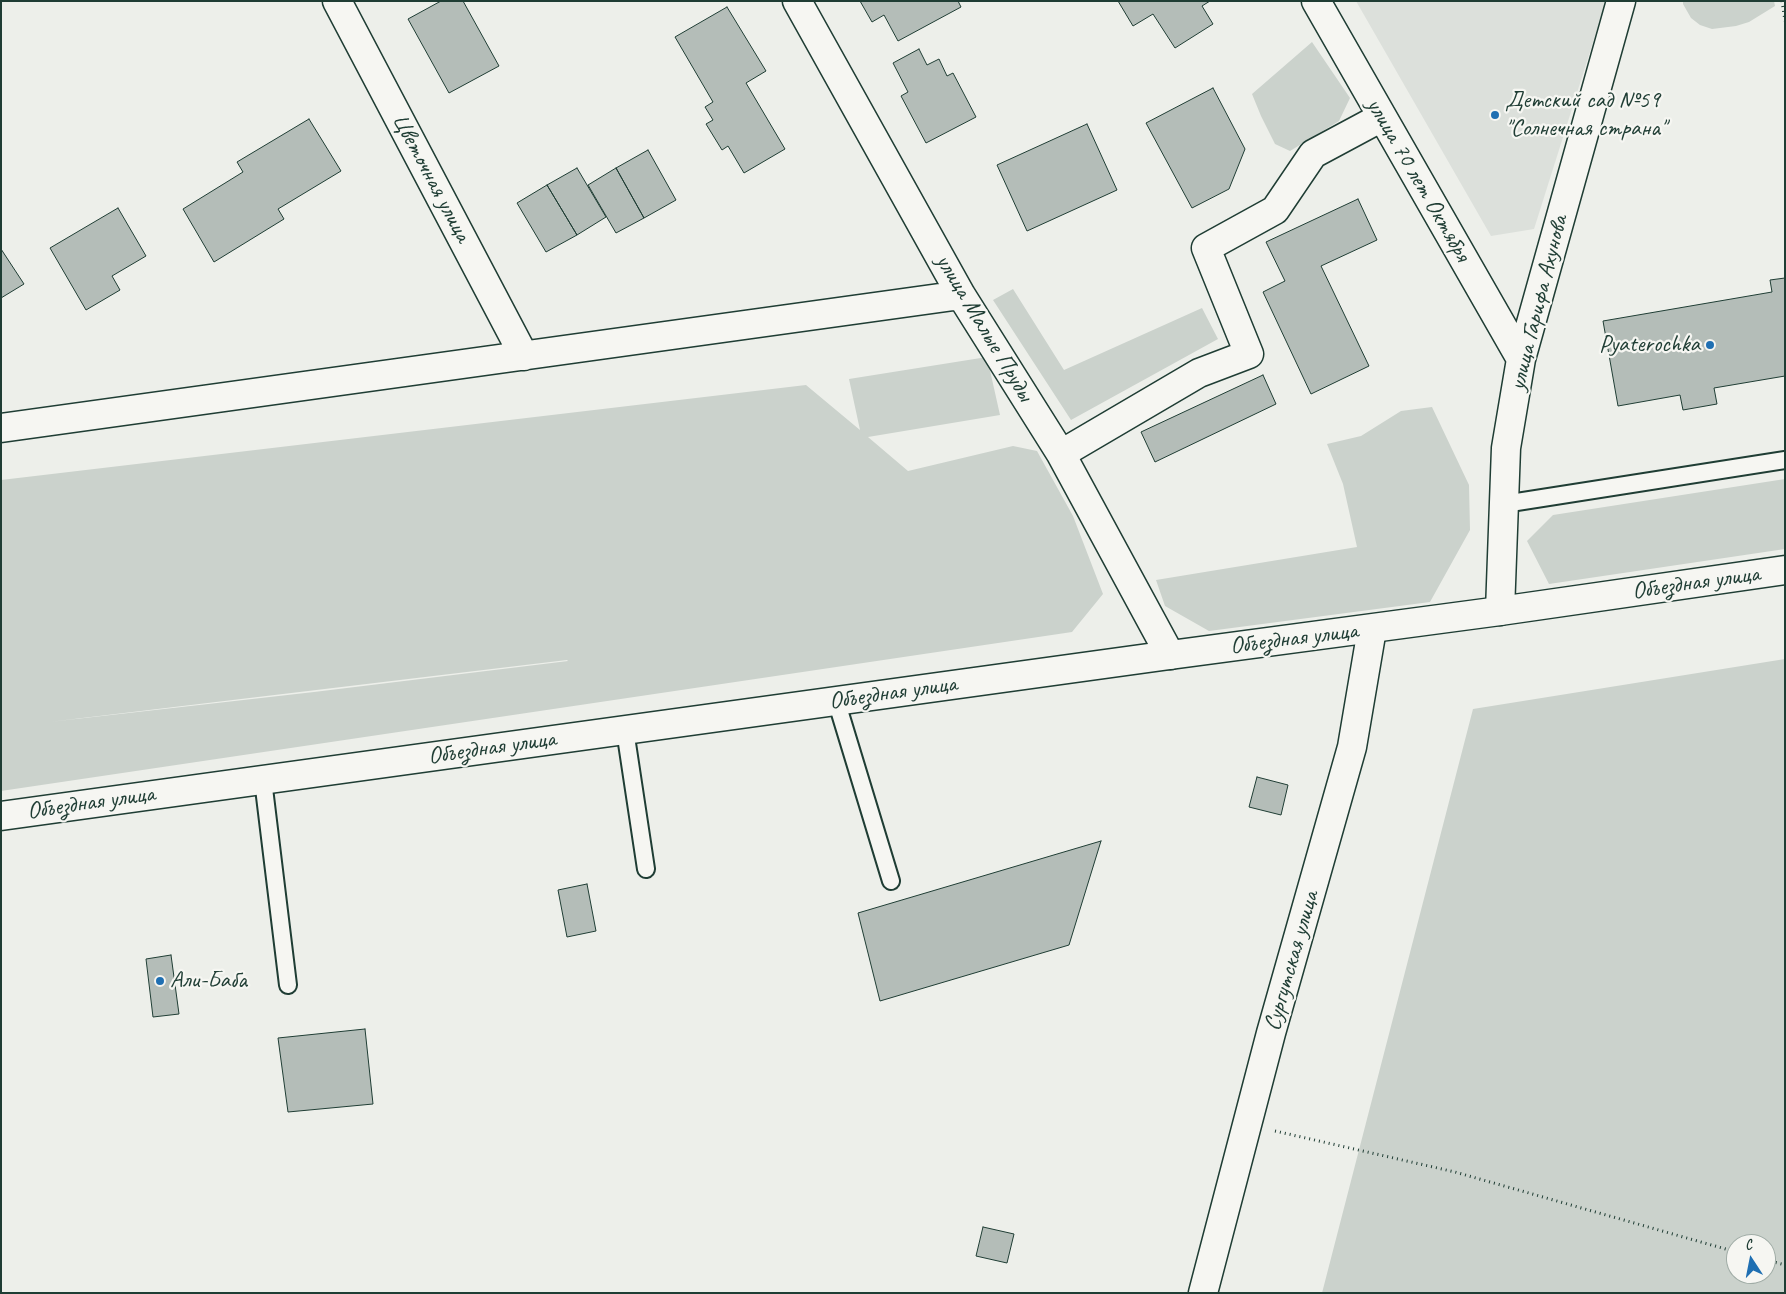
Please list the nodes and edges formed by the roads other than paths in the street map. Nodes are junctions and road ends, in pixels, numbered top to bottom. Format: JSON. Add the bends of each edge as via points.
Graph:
{"nodes":[{"id":1,"x":337,"y":1,"type":"edge"},
{"id":2,"x":797,"y":1,"type":"edge"},
{"id":3,"x":1316,"y":1,"type":"edge"},
{"id":4,"x":1621,"y":1,"type":"edge"},
{"id":5,"x":1382,"y":117,"type":"junction"},
{"id":6,"x":961,"y":295,"type":"junction"},
{"id":7,"x":524,"y":356,"type":"junction"},
{"id":8,"x":1521,"y":359,"type":"junction"},
{"id":9,"x":1,"y":428,"type":"edge"},
{"id":10,"x":1061,"y":454,"type":"junction"},
{"id":11,"x":1785,"y":460,"type":"edge"},
{"id":12,"x":1504,"y":504,"type":"junction"},
{"id":13,"x":1785,"y":570,"type":"edge"},
{"id":14,"x":1500,"y":611,"type":"junction"},
{"id":15,"x":1372,"y":628,"type":"junction"},
{"id":16,"x":1170,"y":654,"type":"junction"},
{"id":17,"x":836,"y":700,"type":"junction"},
{"id":18,"x":625,"y":730,"type":"junction"},
{"id":19,"x":263,"y":780,"type":"junction"},
{"id":20,"x":1,"y":816,"type":"edge"},
{"id":21,"x":646,"y":869,"type":"dead end"},
{"id":22,"x":891,"y":881,"type":"dead end"},
{"id":23,"x":288,"y":985,"type":"dead end"},
{"id":24,"x":1203,"y":1293,"type":"edge"}],
"edges":[{"from":1,"to":7,"type":"street","name":"Цветочная улица"},
{"from":2,"to":6,"type":"street","name":"улица Малые Пруды"},
{"from":3,"to":5,"type":"street","name":"улица 70 лет Октября"},
{"from":4,"to":8,"type":"street","name":"улица Гарифа Ахунова"},
{"from":5,"to":8,"type":"street","name":"улица 70 лет Октября"},
{"from":5,"to":10,"type":"street","via":[[1313,154],[1275,210],[1206,248],[1249,354],[1199,373]]},
{"from":6,"to":7,"type":"street"},
{"from":6,"to":10,"type":"street","name":"улица Малые Пруды"},
{"from":7,"to":9,"type":"street"},
{"from":8,"to":12,"type":"street","name":"улица Гарифа Ахунова","via":[[1506,448]]},
{"from":10,"to":16,"type":"street","name":"улица Малые Пруды"},
{"from":11,"to":12,"type":"lane"},
{"from":12,"to":14,"type":"street","name":"улица Гарифа Ахунова"},
{"from":13,"to":14,"type":"street","name":"Объездная улица"},
{"from":14,"to":15,"type":"street","name":"Объездная улица"},
{"from":15,"to":16,"type":"street","name":"Объездная улица"},
{"from":15,"to":24,"type":"street","name":"Сургутская улица","via":[[1352,747],[1271,1033]]},
{"from":16,"to":17,"type":"street","name":"Объездная улица"},
{"from":17,"to":18,"type":"street","name":"Объездная улица"},
{"from":17,"to":22,"type":"lane"},
{"from":18,"to":19,"type":"street","name":"Объездная улица"},
{"from":18,"to":21,"type":"lane"},
{"from":19,"to":20,"type":"street","name":"Объездная улица"},
{"from":19,"to":23,"type":"lane"}]}
